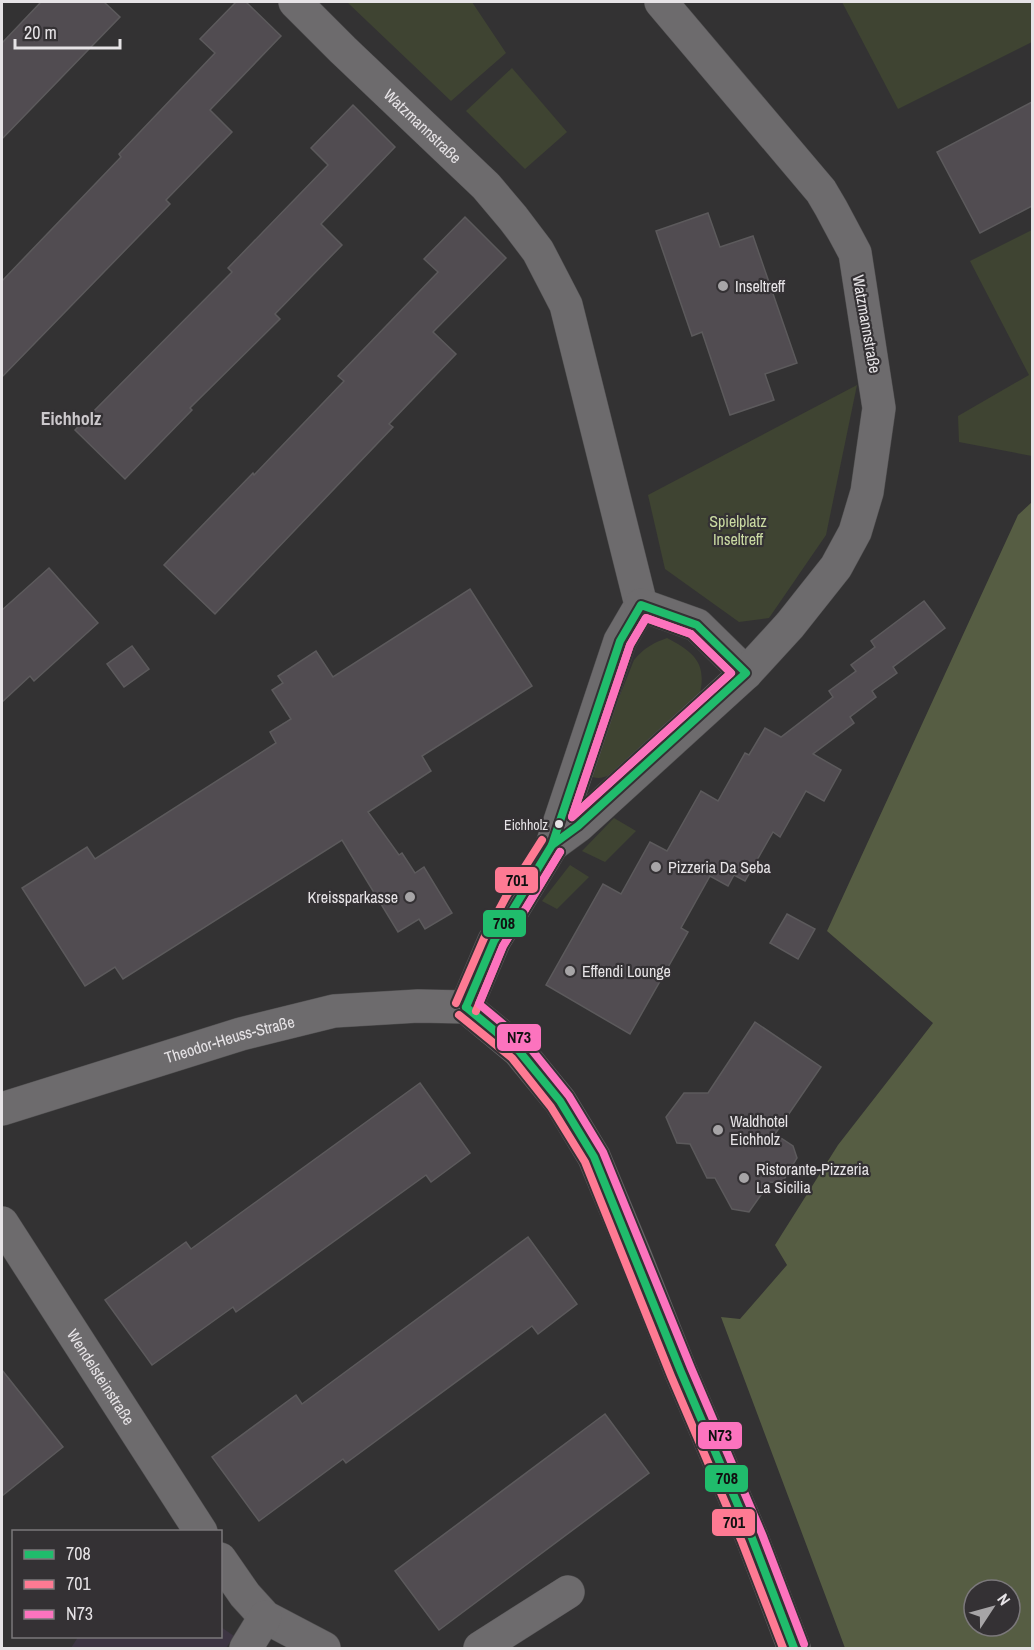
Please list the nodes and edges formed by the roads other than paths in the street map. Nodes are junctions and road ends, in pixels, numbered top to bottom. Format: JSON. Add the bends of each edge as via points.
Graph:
{"nodes":[{"id":1,"x":295,"y":2,"type":"edge"},
{"id":2,"x":661,"y":2,"type":"edge"},
{"id":3,"x":641,"y":604,"type":"junction"},
{"id":4,"x":746,"y":673,"type":"junction"},
{"id":5,"x":552,"y":845,"type":"junction"},
{"id":6,"x":466,"y":1007,"type":"junction"},
{"id":7,"x":2,"y":1109,"type":"edge"},
{"id":8,"x":2,"y":1223,"type":"edge"},
{"id":9,"x":200,"y":1530,"type":"edge"},
{"id":10,"x":222,"y":1562,"type":"edge"},
{"id":11,"x":568,"y":1592,"type":"dead end"},
{"id":12,"x":265,"y":1617,"type":"junction"},
{"id":13,"x":246,"y":1648,"type":"edge"},
{"id":14,"x":324,"y":1648,"type":"edge"},
{"id":15,"x":480,"y":1648,"type":"edge"},
{"id":16,"x":794,"y":1648,"type":"edge"}],
"edges":[{"from":1,"to":3,"type":"street","name":"Watzmannstraße","via":[[486,186],[538,251],[566,304]]},
{"from":2,"to":4,"type":"street","name":"Watzmannstraße","via":[[821,191],[855,253],[877,384],[876,435],[867,492],[855,532],[836,567]]},
{"from":3,"to":4,"type":"street","via":[[697,625]]},
{"from":3,"to":5,"type":"street","name":"Watzmannstraße","via":[[620,641]]},
{"from":4,"to":5,"type":"street","name":"Watzmannstraße","via":[[578,826]]},
{"from":5,"to":6,"type":"street","name":"Watzmannstraße","via":[[494,941]]},
{"from":6,"to":7,"type":"street","name":"Theodor-Heuss-Straße","via":[[334,1011],[241,1034]]},
{"from":6,"to":16,"type":"street","via":[[519,1052],[560,1101],[594,1157]]},
{"from":8,"to":9,"type":"street","name":"Wendelsteinstraße"},
{"from":10,"to":12,"type":"street"},
{"from":11,"to":15,"type":"street"},
{"from":12,"to":13,"type":"street"},
{"from":12,"to":14,"type":"street"}]}
